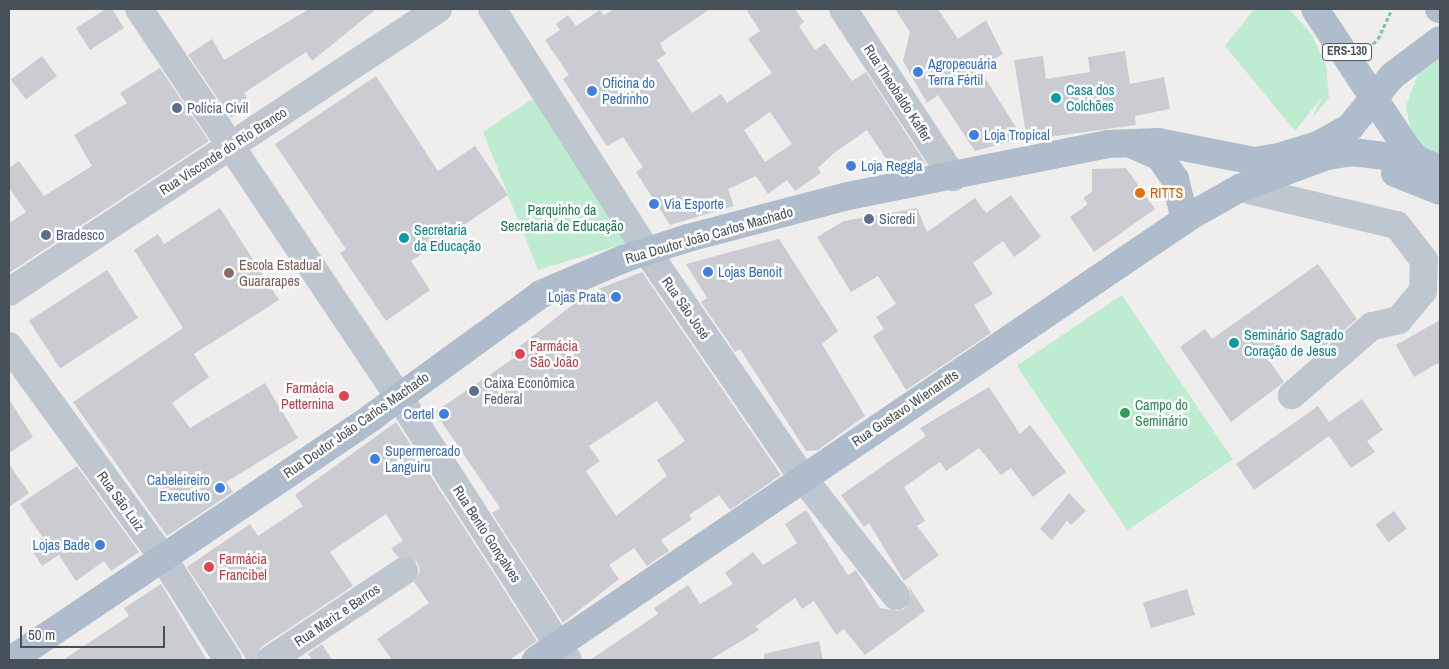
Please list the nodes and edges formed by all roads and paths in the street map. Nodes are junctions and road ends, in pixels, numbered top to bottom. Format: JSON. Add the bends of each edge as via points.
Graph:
{"nodes":[{"id":1,"x":139,"y":9,"type":"edge"},
{"id":2,"x":438,"y":9,"type":"edge"},
{"id":3,"x":492,"y":9,"type":"edge"},
{"id":4,"x":843,"y":9,"type":"edge"},
{"id":5,"x":1392,"y":9,"type":"edge"},
{"id":6,"x":1318,"y":13,"type":"edge"},
{"id":7,"x":1430,"y":46,"type":"edge"},
{"id":8,"x":1354,"y":61,"type":"junction"},
{"id":9,"x":1374,"y":99,"type":"junction"},
{"id":10,"x":1398,"y":130,"type":"junction"},
{"id":11,"x":1128,"y":143,"type":"junction"},
{"id":12,"x":228,"y":147,"type":"junction"},
{"id":13,"x":1305,"y":149,"type":"junction"},
{"id":14,"x":1429,"y":164,"type":"edge"},
{"id":15,"x":1281,"y":165,"type":"junction"},
{"id":16,"x":953,"y":178,"type":"junction"},
{"id":17,"x":1440,"y":182,"type":"edge"},
{"id":18,"x":1240,"y":188,"type":"junction"},
{"id":19,"x":1440,"y":191,"type":"edge"},
{"id":20,"x":1184,"y":220,"type":"junction"},
{"id":21,"x":646,"y":250,"type":"junction"},
{"id":22,"x":9,"y":292,"type":"edge"},
{"id":23,"x":9,"y":346,"type":"edge"},
{"id":24,"x":1292,"y":395,"type":"dead end"},
{"id":25,"x":399,"y":397,"type":"junction"},
{"id":26,"x":802,"y":477,"type":"junction"},
{"id":27,"x":163,"y":558,"type":"junction"},
{"id":28,"x":404,"y":571,"type":"dead end"},
{"id":29,"x":896,"y":596,"type":"dead end"},
{"id":30,"x":554,"y":655,"type":"edge"},
{"id":31,"x":11,"y":660,"type":"edge"},
{"id":32,"x":228,"y":660,"type":"edge"},
{"id":33,"x":270,"y":660,"type":"edge"}],
"edges":[{"from":1,"to":12,"type":"street","name":"Rua Bento Gonçalves"},
{"from":2,"to":12,"type":"street","name":"Rua Visconde do Rio Branco"},
{"from":3,"to":21,"type":"street","name":"Rua São José"},
{"from":4,"to":16,"type":"street","name":"Rua Theobaldo Kaffer"},
{"from":5,"to":8,"type":"path","via":[[1378,40]]},
{"from":6,"to":8,"type":"main road","number":"ERS-130"},
{"from":6,"to":13,"type":"main road","via":[[1350,95],[1346,114]]},
{"from":7,"to":9,"type":"main road"},
{"from":7,"to":10,"type":"main road","via":[[1400,91]]},
{"from":8,"to":9,"type":"main road","number":"ERS-130"},
{"from":9,"to":10,"type":"main road","number":"ERS-130"},
{"from":9,"to":13,"type":"main road","via":[[1350,127]]},
{"from":10,"to":14,"type":"main road","number":"ERS-130"},
{"from":11,"to":15,"type":"main road","name":"Rua Doutor João Carlos Machado","via":[[1175,145]]},
{"from":11,"to":16,"type":"main road","name":"Rua Doutor João Carlos Machado"},
{"from":11,"to":20,"type":"main road","via":[[1160,157],[1175,179]]},
{"from":12,"to":22,"type":"street","name":"Rua Visconde do Rio Branco"},
{"from":12,"to":25,"type":"street","name":"Rua Bento Gonçalves"},
{"from":13,"to":15,"type":"main road"},
{"from":14,"to":15,"type":"main road","via":[[1352,152]]},
{"from":14,"to":17,"type":"main road","number":"ERS-130"},
{"from":15,"to":18,"type":"main road","name":"Rua Gustavo Wienandts"},
{"from":15,"to":19,"type":"main road","via":[[1351,163],[1401,174]]},
{"from":16,"to":21,"type":"main road","name":"Rua Doutor João Carlos Machado","via":[[848,196]]},
{"from":18,"to":20,"type":"main road","name":"Rua Gustavo Wienandts"},
{"from":18,"to":24,"type":"street","via":[[1397,224],[1424,260],[1422,291],[1398,320],[1372,326]]},
{"from":20,"to":26,"type":"main road","name":"Rua Gustavo Wienandts"},
{"from":21,"to":25,"type":"main road","name":"Rua Doutor João Carlos Machado","via":[[541,294]]},
{"from":21,"to":26,"type":"street","name":"Rua São José"},
{"from":23,"to":27,"type":"street","name":"Rua São Luiz"},
{"from":25,"to":27,"type":"main road","name":"Rua Doutor João Carlos Machado"},
{"from":25,"to":30,"type":"street","name":"Rua Bento Gonçalves"},
{"from":26,"to":29,"type":"street","name":"Rua São José"},
{"from":26,"to":30,"type":"main road","name":"Rua Gustavo Wienandts"},
{"from":27,"to":31,"type":"main road","name":"Rua Doutor João Carlos Machado"},
{"from":27,"to":32,"type":"street","name":"Rua São Luiz"},
{"from":28,"to":33,"type":"street","name":"Rua Mariz e Barros"}]}
